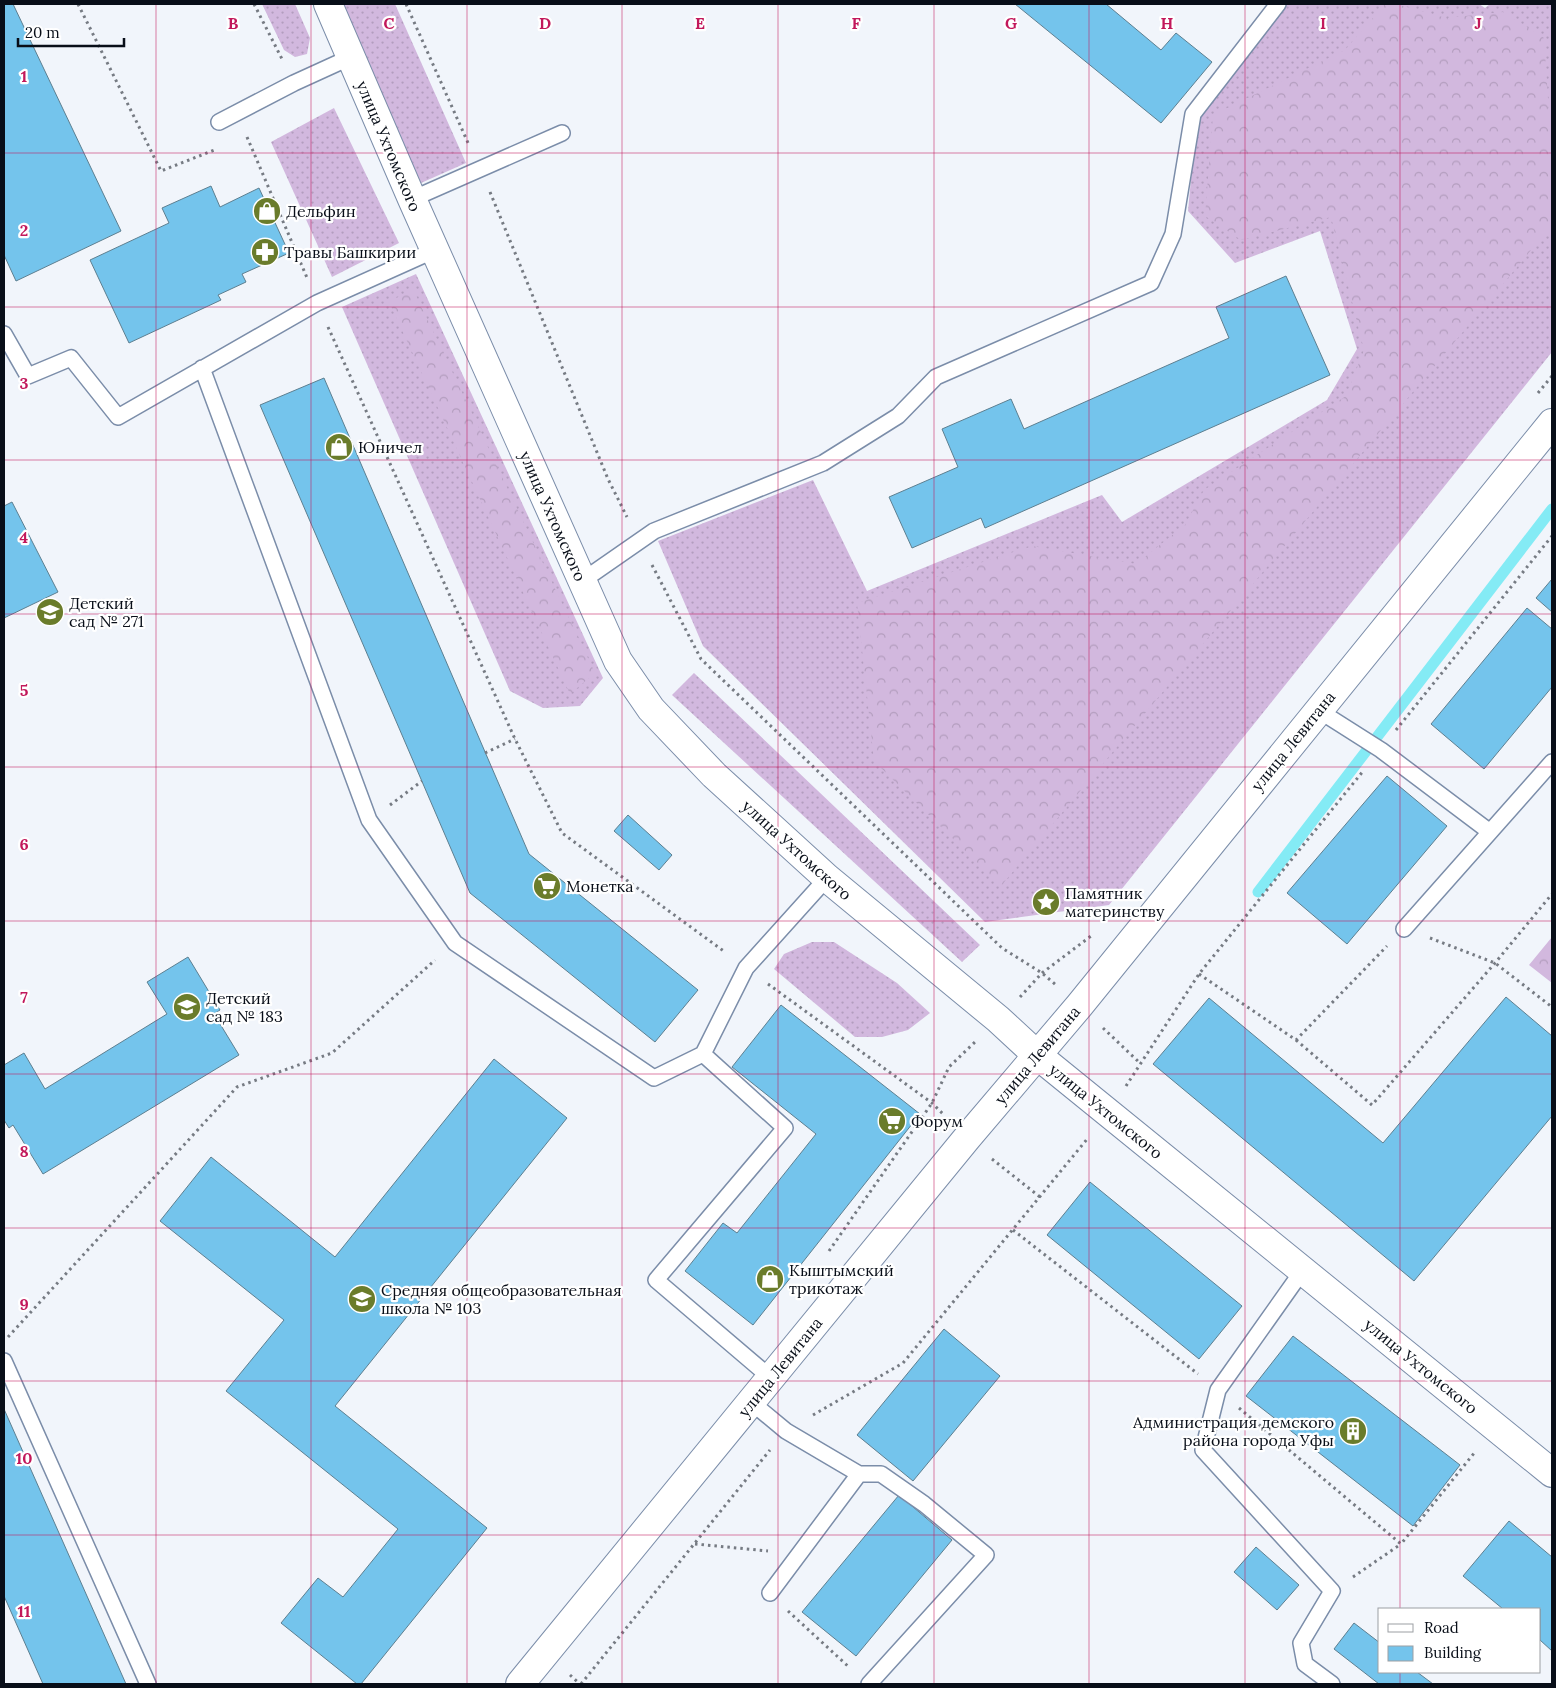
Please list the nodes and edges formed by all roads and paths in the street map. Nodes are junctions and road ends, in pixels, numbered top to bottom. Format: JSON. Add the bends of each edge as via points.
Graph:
{"nodes":[{"id":1,"x":78,"y":4,"type":"edge"},
{"id":2,"x":254,"y":4,"type":"edge"},
{"id":3,"x":328,"y":4,"type":"edge"},
{"id":4,"x":406,"y":4,"type":"edge"},
{"id":5,"x":1278,"y":4,"type":"edge"},
{"id":6,"x":351,"y":57,"type":"junction"},
{"id":7,"x":294,"y":83,"type":"junction"},
{"id":8,"x":219,"y":122,"type":"dead end"},
{"id":9,"x":253,"y":133,"type":"dead end"},
{"id":10,"x":562,"y":133,"type":"dead end"},
{"id":11,"x":220,"y":148,"type":"dead end"},
{"id":12,"x":480,"y":169,"type":"junction"},
{"id":13,"x":412,"y":199,"type":"junction"},
{"id":14,"x":435,"y":250,"type":"junction"},
{"id":15,"x":317,"y":303,"type":"junction"},
{"id":16,"x":4,"y":334,"type":"edge"},
{"id":17,"x":202,"y":368,"type":"junction"},
{"id":18,"x":1552,"y":423,"type":"edge"},
{"id":19,"x":1552,"y":536,"type":"edge"},
{"id":20,"x":639,"y":541,"type":"junction"},
{"id":21,"x":582,"y":581,"type":"junction"},
{"id":22,"x":1318,"y":710,"type":"junction"},
{"id":23,"x":1381,"y":750,"type":"junction"},
{"id":24,"x":485,"y":752,"type":"dead end"},
{"id":25,"x":1552,"y":762,"type":"edge"},
{"id":26,"x":422,"y":781,"type":"dead end"},
{"id":27,"x":369,"y":820,"type":"junction"},
{"id":28,"x":1490,"y":832,"type":"junction"},
{"id":29,"x":827,"y":878,"type":"junction"},
{"id":30,"x":1552,"y":894,"type":"edge"},
{"id":31,"x":1404,"y":929,"type":"junction"},
{"id":32,"x":455,"y":943,"type":"junction"},
{"id":33,"x":1495,"y":963,"type":"junction"},
{"id":34,"x":1199,"y":974,"type":"junction"},
{"id":35,"x":1079,"y":1006,"type":"junction"},
{"id":36,"x":1552,"y":1007,"type":"edge"},
{"id":37,"x":1296,"y":1040,"type":"junction"},
{"id":38,"x":703,"y":1054,"type":"junction"},
{"id":39,"x":1037,"y":1054,"type":"junction"},
{"id":40,"x":1141,"y":1064,"type":"junction"},
{"id":41,"x":1109,"y":1113,"type":"junction"},
{"id":42,"x":1013,"y":1230,"type":"junction"},
{"id":43,"x":1303,"y":1270,"type":"junction"},
{"id":44,"x":4,"y":1341,"type":"edge"},
{"id":45,"x":4,"y":1362,"type":"edge"},
{"id":46,"x":771,"y":1378,"type":"junction"},
{"id":47,"x":1218,"y":1390,"type":"junction"},
{"id":48,"x":751,"y":1402,"type":"junction"},
{"id":49,"x":1496,"y":1427,"type":"junction"},
{"id":50,"x":786,"y":1430,"type":"junction"},
{"id":51,"x":1552,"y":1473,"type":"edge"},
{"id":52,"x":859,"y":1474,"type":"junction"},
{"id":53,"x":694,"y":1544,"type":"junction"},
{"id":54,"x":1401,"y":1544,"type":"junction"},
{"id":55,"x":799,"y":1554,"type":"junction"},
{"id":56,"x":1332,"y":1591,"type":"junction"},
{"id":57,"x":770,"y":1593,"type":"joint"},
{"id":58,"x":854,"y":1671,"type":"dead end"},
{"id":59,"x":148,"y":1684,"type":"edge"},
{"id":60,"x":520,"y":1684,"type":"edge"},
{"id":61,"x":581,"y":1684,"type":"edge"},
{"id":62,"x":869,"y":1684,"type":"edge"},
{"id":63,"x":1332,"y":1684,"type":"edge"}],
"edges":[{"from":1,"to":11,"type":"path","via":[[161,171]]},
{"from":2,"to":7,"type":"path"},
{"from":3,"to":6,"type":"street","name":"улица Ухтомского"},
{"from":4,"to":12,"type":"path"},
{"from":5,"to":20,"type":"lane","via":[[1192,114],[1173,234],[1151,283],[936,378],[898,416],[823,463],[654,530]]},
{"from":6,"to":7,"type":"lane"},
{"from":6,"to":13,"type":"street","name":"улица Ухтомского"},
{"from":7,"to":8,"type":"lane"},
{"from":9,"to":15,"type":"path","via":[[246,138]]},
{"from":10,"to":12,"type":"lane"},
{"from":12,"to":13,"type":"lane"},
{"from":12,"to":20,"type":"path","via":[[608,479]]},
{"from":13,"to":14,"type":"street","name":"улица Ухтомского"},
{"from":14,"to":15,"type":"lane"},
{"from":14,"to":21,"type":"street","name":"улица Ухтомского"},
{"from":15,"to":17,"type":"lane"},
{"from":15,"to":24,"type":"path","via":[[515,739]]},
{"from":16,"to":17,"type":"lane","via":[[28,376],[71,358],[118,417]]},
{"from":17,"to":27,"type":"lane"},
{"from":18,"to":22,"type":"street","name":"улица Левитана"},
{"from":19,"to":23,"type":"path"},
{"from":20,"to":21,"type":"lane"},
{"from":20,"to":35,"type":"path","via":[[701,659],[1002,948],[1042,973]]},
{"from":21,"to":29,"type":"street","name":"улица Ухтомского","via":[[618,661],[651,709],[714,775]]},
{"from":22,"to":23,"type":"lane"},
{"from":22,"to":35,"type":"street","name":"улица Левитана"},
{"from":23,"to":28,"type":"lane"},
{"from":23,"to":34,"type":"path"},
{"from":25,"to":28,"type":"lane"},
{"from":26,"to":27,"type":"path"},
{"from":27,"to":32,"type":"lane"},
{"from":28,"to":31,"type":"lane"},
{"from":29,"to":38,"type":"lane","via":[[746,968]]},
{"from":29,"to":39,"type":"street","name":"улица Ухтомского"},
{"from":30,"to":33,"type":"path"},
{"from":31,"to":33,"type":"path"},
{"from":31,"to":37,"type":"path"},
{"from":32,"to":38,"type":"lane","via":[[654,1078]]},
{"from":32,"to":44,"type":"path","via":[[332,1053],[237,1087]]},
{"from":33,"to":36,"type":"path"},
{"from":33,"to":37,"type":"path","via":[[1372,1104]]},
{"from":34,"to":37,"type":"path"},
{"from":34,"to":40,"type":"path"},
{"from":35,"to":39,"type":"street","name":"улица Левитана"},
{"from":35,"to":40,"type":"path"},
{"from":38,"to":46,"type":"lane","via":[[784,1128],[656,1280]]},
{"from":39,"to":41,"type":"street","name":"улица Ухтомского"},
{"from":39,"to":46,"type":"street","name":"улица Левитана"},
{"from":40,"to":41,"type":"path"},
{"from":41,"to":42,"type":"path"},
{"from":41,"to":43,"type":"street","name":"улица Ухтомского"},
{"from":42,"to":47,"type":"path"},
{"from":42,"to":50,"type":"path","via":[[903,1363]]},
{"from":43,"to":47,"type":"lane"},
{"from":43,"to":49,"type":"street","name":"улица Ухтомского"},
{"from":45,"to":59,"type":"lane"},
{"from":46,"to":48,"type":"street","name":"улица Левитана"},
{"from":47,"to":54,"type":"path"},
{"from":47,"to":56,"type":"lane","via":[[1203,1450]]},
{"from":48,"to":50,"type":"lane"},
{"from":48,"to":60,"type":"street","name":"улица Левитана"},
{"from":49,"to":51,"type":"street","name":"улица Ухтомского"},
{"from":49,"to":54,"type":"path"},
{"from":50,"to":52,"type":"lane"},
{"from":50,"to":53,"type":"path"},
{"from":52,"to":55,"type":"lane"},
{"from":52,"to":62,"type":"lane","via":[[881,1474],[924,1504],[986,1555]]},
{"from":53,"to":55,"type":"path"},
{"from":53,"to":61,"type":"path"},
{"from":54,"to":56,"type":"path"},
{"from":55,"to":57,"type":"lane"},
{"from":56,"to":63,"type":"lane","via":[[1301,1643],[1305,1664]]},
{"from":57,"to":58,"type":"path"}]}
